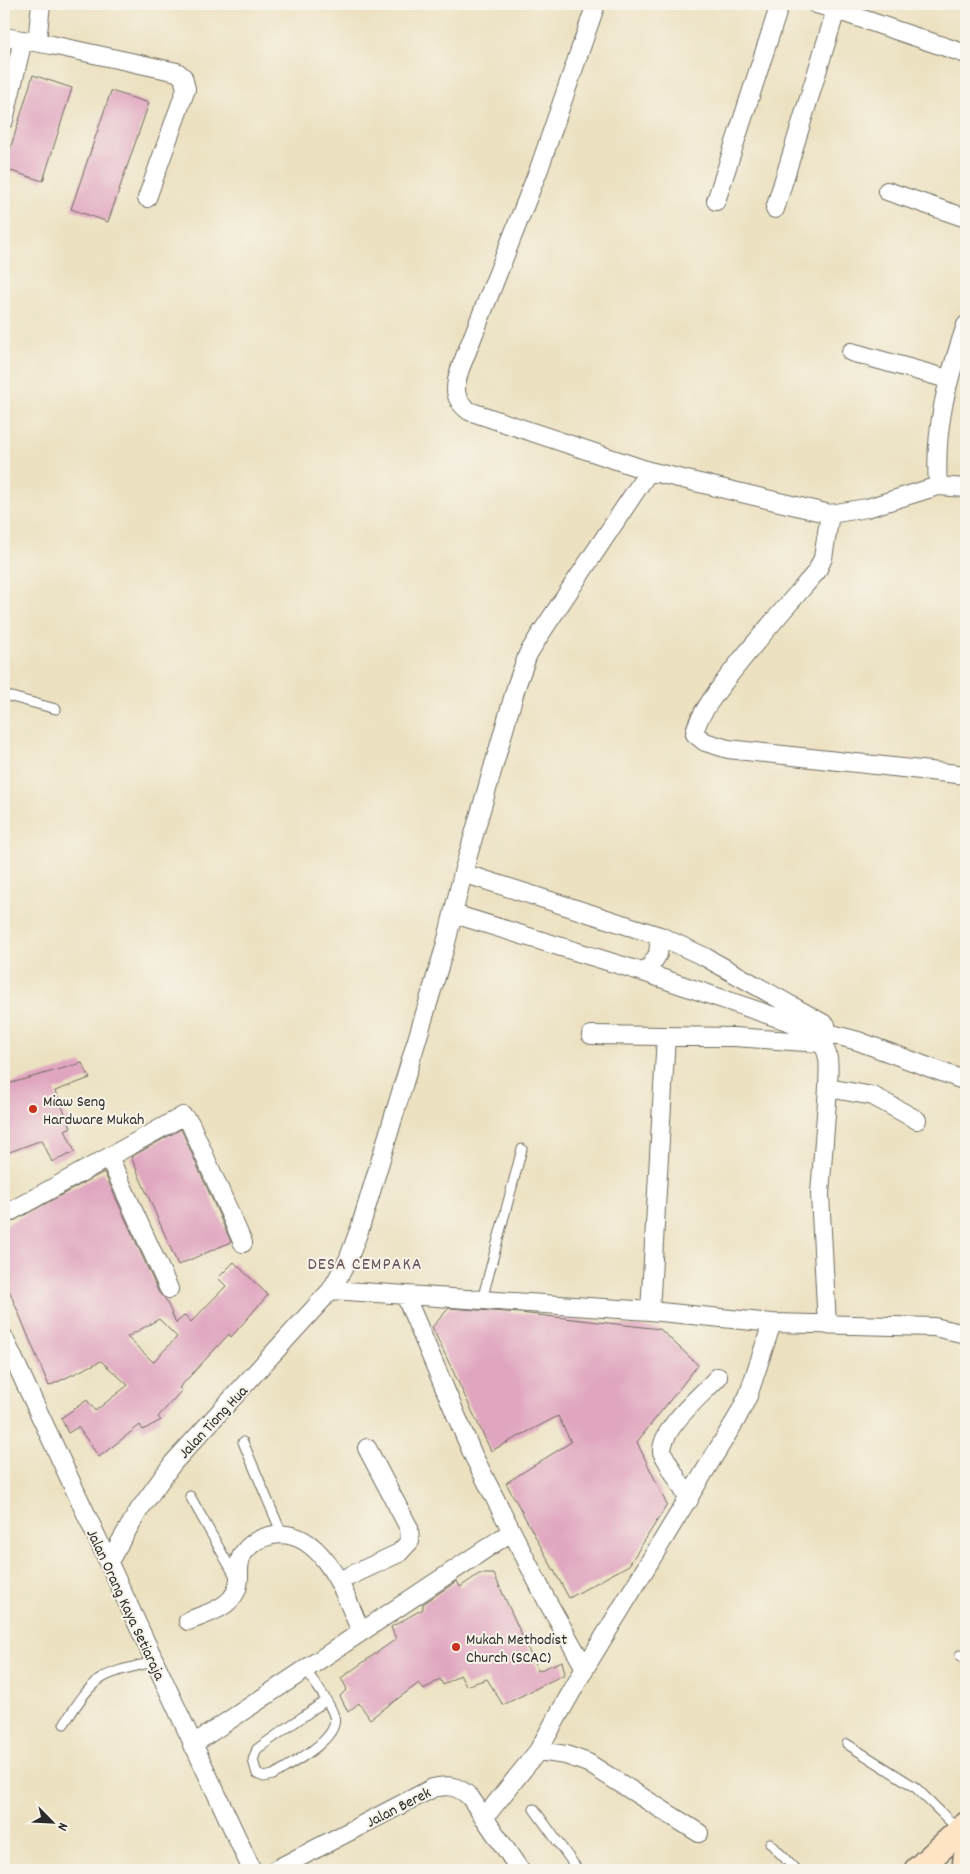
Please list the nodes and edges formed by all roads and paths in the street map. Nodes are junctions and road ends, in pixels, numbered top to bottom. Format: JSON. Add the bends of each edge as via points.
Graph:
{"nodes":[{"id":1,"x":41,"y":4,"type":"edge"},
{"id":2,"x":596,"y":4,"type":"edge"},
{"id":3,"x":780,"y":4,"type":"edge"},
{"id":4,"x":816,"y":4,"type":"edge"},
{"id":5,"x":836,"y":10,"type":"junction"},
{"id":6,"x":4,"y":38,"type":"edge"},
{"id":7,"x":30,"y":41,"type":"junction"},
{"id":8,"x":966,"y":54,"type":"edge"},
{"id":9,"x":4,"y":120,"type":"edge"},
{"id":10,"x":887,"y":191,"type":"dead end"},
{"id":11,"x":147,"y":198,"type":"dead end"},
{"id":12,"x":716,"y":201,"type":"dead end"},
{"id":13,"x":775,"y":209,"type":"dead end"},
{"id":14,"x":966,"y":218,"type":"edge"},
{"id":15,"x":966,"y":325,"type":"edge"},
{"id":16,"x":852,"y":352,"type":"dead end"},
{"id":17,"x":948,"y":379,"type":"junction"},
{"id":18,"x":649,"y":471,"type":"junction"},
{"id":19,"x":938,"y":486,"type":"junction"},
{"id":20,"x":966,"y":488,"type":"edge"},
{"id":21,"x":830,"y":514,"type":"junction"},
{"id":22,"x":4,"y":695,"type":"edge"},
{"id":23,"x":56,"y":709,"type":"dead end"},
{"id":24,"x":966,"y":775,"type":"edge"},
{"id":25,"x":463,"y":873,"type":"junction"},
{"id":26,"x":454,"y":914,"type":"junction"},
{"id":27,"x":660,"y":936,"type":"junction"},
{"id":28,"x":646,"y":973,"type":"junction"},
{"id":29,"x":592,"y":1036,"type":"dead end"},
{"id":30,"x":666,"y":1036,"type":"junction"},
{"id":31,"x":858,"y":1041,"type":"junction"},
{"id":32,"x":966,"y":1082,"type":"edge"},
{"id":33,"x":828,"y":1088,"type":"junction"},
{"id":34,"x":917,"y":1120,"type":"dead end"},
{"id":35,"x":522,"y":1149,"type":"dead end"},
{"id":36,"x":109,"y":1157,"type":"junction"},
{"id":37,"x":4,"y":1215,"type":"edge"},
{"id":38,"x":244,"y":1244,"type":"dead end"},
{"id":39,"x":169,"y":1289,"type":"dead end"},
{"id":40,"x":331,"y":1290,"type":"junction"},
{"id":41,"x":405,"y":1295,"type":"junction"},
{"id":42,"x":482,"y":1300,"type":"junction"},
{"id":43,"x":650,"y":1311,"type":"junction"},
{"id":44,"x":772,"y":1323,"type":"junction"},
{"id":45,"x":827,"y":1325,"type":"junction"},
{"id":46,"x":966,"y":1334,"type":"edge"},
{"id":47,"x":4,"y":1338,"type":"edge"},
{"id":48,"x":718,"y":1377,"type":"dead end"},
{"id":49,"x":243,"y":1442,"type":"dead end"},
{"id":50,"x":367,"y":1448,"type":"dead end"},
{"id":51,"x":190,"y":1496,"type":"dead end"},
{"id":52,"x":689,"y":1500,"type":"junction"},
{"id":53,"x":511,"y":1532,"type":"junction"},
{"id":54,"x":282,"y":1534,"type":"junction"},
{"id":55,"x":108,"y":1562,"type":"junction"},
{"id":56,"x":339,"y":1581,"type":"junction"},
{"id":57,"x":239,"y":1582,"type":"junction"},
{"id":58,"x":188,"y":1621,"type":"dead end"},
{"id":59,"x":361,"y":1632,"type":"junction"},
{"id":60,"x":154,"y":1662,"type":"junction"},
{"id":61,"x":585,"y":1668,"type":"junction"},
{"id":62,"x":306,"y":1669,"type":"junction"},
{"id":63,"x":325,"y":1701,"type":"junction"},
{"id":64,"x":64,"y":1724,"type":"dead end"},
{"id":65,"x":847,"y":1744,"type":"dead end"},
{"id":66,"x":192,"y":1745,"type":"junction"},
{"id":67,"x":538,"y":1751,"type":"junction"},
{"id":68,"x":534,"y":1809,"type":"dead end"},
{"id":69,"x":484,"y":1818,"type":"junction"},
{"id":70,"x":963,"y":1828,"type":"edge"},
{"id":71,"x":699,"y":1833,"type":"dead end"},
{"id":72,"x":770,"y":1843,"type":"dead end"},
{"id":73,"x":966,"y":1858,"type":"edge"},
{"id":74,"x":927,"y":1867,"type":"edge"},
{"id":75,"x":252,"y":1870,"type":"edge"},
{"id":76,"x":275,"y":1870,"type":"edge"},
{"id":77,"x":520,"y":1870,"type":"edge"},
{"id":78,"x":578,"y":1870,"type":"edge"},
{"id":79,"x":796,"y":1870,"type":"edge"},
{"id":80,"x":965,"y":1870,"type":"edge"}],
"edges":[{"from":1,"to":7,"type":"street"},
{"from":2,"to":18,"type":"street","via":[[539,169],[460,370],[455,391],[457,401],[469,411]]},
{"from":3,"to":12,"type":"street"},
{"from":4,"to":5,"type":"street"},
{"from":5,"to":8,"type":"street"},
{"from":5,"to":13,"type":"street"},
{"from":6,"to":7,"type":"street"},
{"from":7,"to":9,"type":"street"},
{"from":7,"to":11,"type":"street","via":[[137,62],[183,76],[186,89]]},
{"from":10,"to":14,"type":"street"},
{"from":15,"to":17,"type":"street"},
{"from":16,"to":17,"type":"street"},
{"from":17,"to":19,"type":"street","via":[[937,432]]},
{"from":18,"to":21,"type":"street"},
{"from":18,"to":25,"type":"street","name":"Jalan Tiong Hua","via":[[528,654]]},
{"from":19,"to":20,"type":"street"},
{"from":19,"to":21,"type":"street","via":[[867,508]]},
{"from":21,"to":24,"type":"street","via":[[823,558],[817,571],[715,695],[696,725],[695,734],[705,742],[728,749]]},
{"from":22,"to":23,"type":"lane"},
{"from":25,"to":26,"type":"street","name":"Jalan Tiong Hua"},
{"from":25,"to":27,"type":"street"},
{"from":26,"to":28,"type":"street"},
{"from":26,"to":40,"type":"street","name":"Jalan Tiong Hua","via":[[355,1245]]},
{"from":27,"to":28,"type":"street","via":[[658,954]]},
{"from":27,"to":31,"type":"street","via":[[705,957]]},
{"from":28,"to":31,"type":"street","via":[[802,1026]]},
{"from":29,"to":30,"type":"street"},
{"from":30,"to":33,"type":"street","via":[[820,1043],[826,1050]]},
{"from":30,"to":43,"type":"street"},
{"from":31,"to":32,"type":"street"},
{"from":33,"to":34,"type":"street","via":[[872,1096]]},
{"from":33,"to":45,"type":"street","via":[[820,1194]]},
{"from":35,"to":42,"type":"lane"},
{"from":36,"to":37,"type":"street"},
{"from":36,"to":38,"type":"street","via":[[176,1118],[187,1118]]},
{"from":36,"to":39,"type":"street"},
{"from":40,"to":41,"type":"street"},
{"from":40,"to":55,"type":"street","name":"Jalan Tiong Hua","via":[[173,1463],[139,1510]]},
{"from":41,"to":42,"type":"street"},
{"from":41,"to":53,"type":"street","via":[[473,1455]]},
{"from":42,"to":43,"type":"street"},
{"from":43,"to":44,"type":"street"},
{"from":44,"to":45,"type":"street"},
{"from":44,"to":52,"type":"street","via":[[748,1396]]},
{"from":45,"to":46,"type":"street","via":[[934,1327]]},
{"from":47,"to":55,"type":"street","name":"Jalan Orang Kaya Setiaraja"},
{"from":48,"to":52,"type":"street","via":[[682,1415],[662,1444],[662,1452]]},
{"from":49,"to":54,"type":"lane"},
{"from":50,"to":56,"type":"street","via":[[409,1528],[410,1541],[399,1553]]},
{"from":51,"to":57,"type":"lane"},
{"from":52,"to":61,"type":"street"},
{"from":53,"to":59,"type":"street"},
{"from":53,"to":61,"type":"street"},
{"from":54,"to":56,"type":"street","via":[[295,1537],[318,1551]]},
{"from":54,"to":57,"type":"street","via":[[265,1536],[247,1549],[240,1561]]},
{"from":55,"to":60,"type":"street","name":"Jalan Orang Kaya Setiaraja"},
{"from":56,"to":59,"type":"street"},
{"from":57,"to":58,"type":"street","via":[[238,1591],[229,1603]]},
{"from":59,"to":62,"type":"street"},
{"from":60,"to":64,"type":"lane","via":[[103,1675],[86,1689]]},
{"from":60,"to":66,"type":"street","name":"Jalan Orang Kaya Setiaraja"},
{"from":61,"to":67,"type":"street"},
{"from":62,"to":63,"type":"lane"},
{"from":62,"to":66,"type":"street"},
{"from":63,"to":63,"type":"lane","via":[[335,1719],[331,1732],[322,1743],[272,1775],[264,1777],[257,1774],[253,1760],[257,1748]]},
{"from":65,"to":70,"type":"lane","via":[[915,1787]]},
{"from":66,"to":75,"type":"street","name":"Jalan Orang Kaya Setiaraja"},
{"from":67,"to":69,"type":"street"},
{"from":67,"to":71,"type":"street","via":[[566,1755],[588,1763]]},
{"from":68,"to":78,"type":"lane"},
{"from":69,"to":76,"type":"street","name":"Jalan Berek","via":[[462,1790],[454,1786],[433,1788]]},
{"from":69,"to":77,"type":"street","name":"Jalan Berek"},
{"from":70,"to":74,"type":"street"},
{"from":72,"to":79,"type":"lane"},
{"from":73,"to":80,"type":"street"}]}
